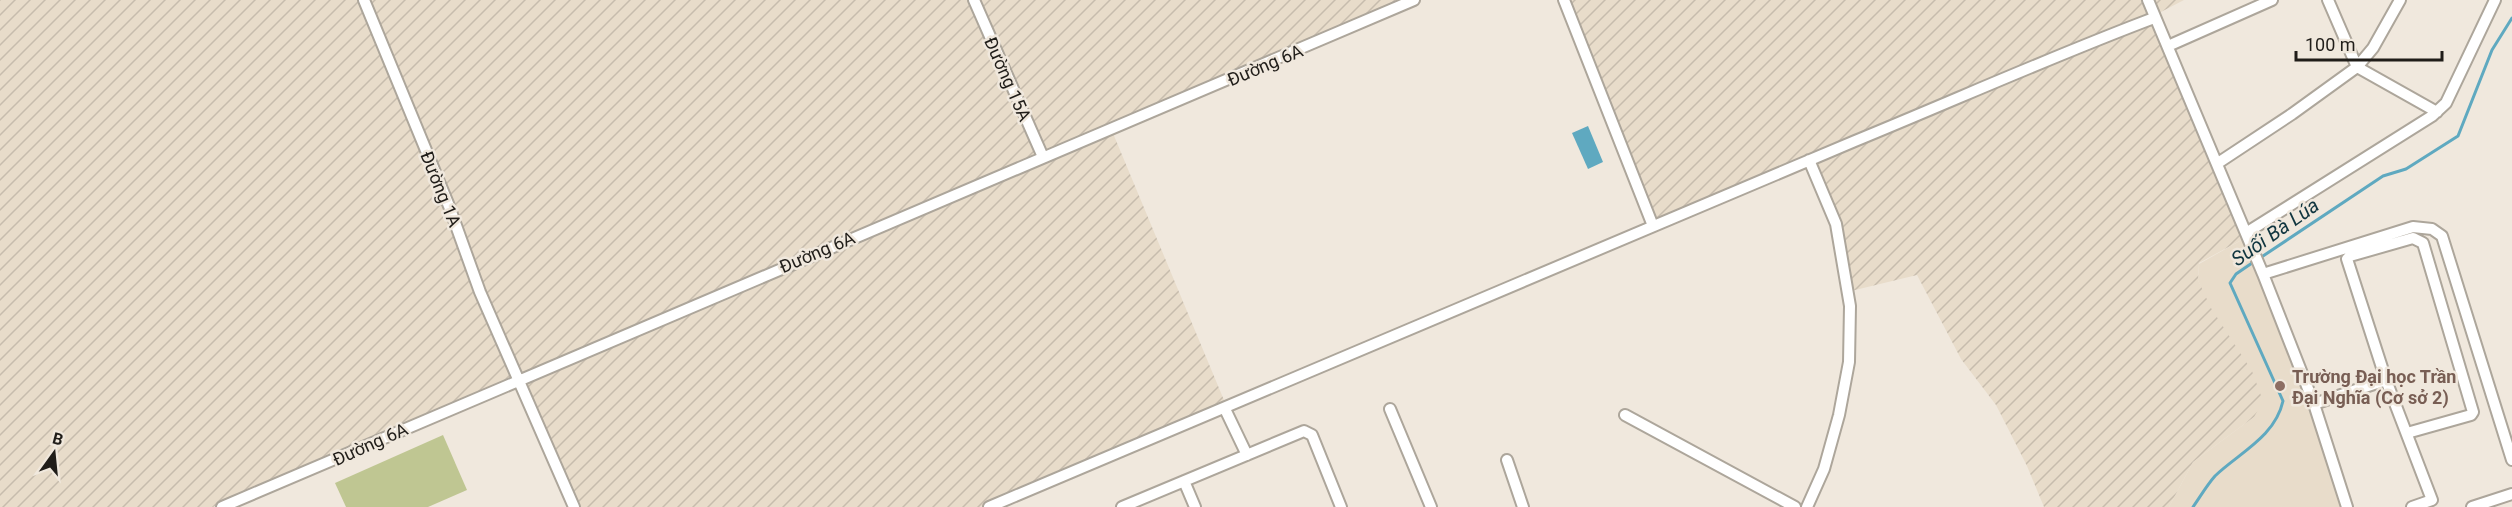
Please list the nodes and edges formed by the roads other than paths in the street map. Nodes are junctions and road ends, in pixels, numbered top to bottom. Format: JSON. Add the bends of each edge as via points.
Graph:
{"nodes":[{"id":1,"x":364,"y":0,"type":"edge"},
{"id":2,"x":974,"y":0,"type":"edge"},
{"id":3,"x":1414,"y":0,"type":"edge"},
{"id":4,"x":1564,"y":0,"type":"edge"},
{"id":5,"x":2148,"y":0,"type":"edge"},
{"id":6,"x":2272,"y":0,"type":"edge"},
{"id":7,"x":2328,"y":0,"type":"edge"},
{"id":8,"x":2400,"y":0,"type":"edge"},
{"id":9,"x":2495,"y":0,"type":"edge"},
{"id":10,"x":2154,"y":18,"type":"junction"},
{"id":11,"x":2168,"y":46,"type":"junction"},
{"id":12,"x":2357,"y":67,"type":"junction"},
{"id":13,"x":2437,"y":112,"type":"junction"},
{"id":14,"x":1043,"y":157,"type":"junction"},
{"id":15,"x":1809,"y":160,"type":"junction"},
{"id":16,"x":2218,"y":163,"type":"junction"},
{"id":17,"x":1653,"y":226,"type":"junction"},
{"id":18,"x":2247,"y":236,"type":"junction"},
{"id":19,"x":2262,"y":271,"type":"junction"},
{"id":20,"x":517,"y":379,"type":"junction"},
{"id":21,"x":2386,"y":380,"type":"junction"},
{"id":22,"x":2314,"y":404,"type":"junction"},
{"id":23,"x":1225,"y":409,"type":"junction"},
{"id":24,"x":1390,"y":409,"type":"dead end"},
{"id":25,"x":1625,"y":415,"type":"dead end"},
{"id":26,"x":2407,"y":433,"type":"junction"},
{"id":27,"x":1247,"y":455,"type":"junction"},
{"id":28,"x":1507,"y":460,"type":"dead end"},
{"id":29,"x":2512,"y":460,"type":"edge"},
{"id":30,"x":1184,"y":481,"type":"junction"},
{"id":31,"x":2512,"y":494,"type":"edge"},
{"id":32,"x":2433,"y":504,"type":"edge"},
{"id":33,"x":222,"y":507,"type":"edge"},
{"id":34,"x":574,"y":507,"type":"edge"},
{"id":35,"x":989,"y":507,"type":"edge"},
{"id":36,"x":1122,"y":507,"type":"edge"},
{"id":37,"x":1195,"y":507,"type":"edge"},
{"id":38,"x":1340,"y":507,"type":"edge"},
{"id":39,"x":1431,"y":507,"type":"edge"},
{"id":40,"x":1523,"y":507,"type":"edge"},
{"id":41,"x":1795,"y":507,"type":"edge"},
{"id":42,"x":1807,"y":507,"type":"edge"},
{"id":43,"x":2347,"y":507,"type":"edge"},
{"id":44,"x":2412,"y":507,"type":"edge"},
{"id":45,"x":2472,"y":507,"type":"edge"}],
"edges":[{"from":1,"to":20,"type":"street","name":"Đường 1A"},
{"from":2,"to":14,"type":"street","name":"Đường 15A"},
{"from":3,"to":14,"type":"street","name":"Đường 6A"},
{"from":4,"to":17,"type":"street"},
{"from":5,"to":10,"type":"street"},
{"from":6,"to":11,"type":"street"},
{"from":7,"to":12,"type":"street"},
{"from":8,"to":12,"type":"street","via":[[2373,48]]},
{"from":9,"to":13,"type":"street","via":[[2454,90]]},
{"from":10,"to":11,"type":"street"},
{"from":10,"to":15,"type":"street"},
{"from":11,"to":16,"type":"street"},
{"from":12,"to":13,"type":"street"},
{"from":12,"to":16,"type":"street"},
{"from":13,"to":18,"type":"street"},
{"from":14,"to":20,"type":"street","name":"Đường 6A"},
{"from":15,"to":17,"type":"street"},
{"from":15,"to":42,"type":"street","via":[[1836,224],[1850,306],[1849,362],[1839,415],[1824,469]]},
{"from":16,"to":18,"type":"street"},
{"from":17,"to":23,"type":"street"},
{"from":18,"to":19,"type":"street"},
{"from":19,"to":22,"type":"street"},
{"from":19,"to":29,"type":"street","via":[[2412,227],[2432,229],[2442,236]]},
{"from":20,"to":33,"type":"street","name":"Đường 6A"},
{"from":20,"to":34,"type":"street","name":"Đường 1A"},
{"from":21,"to":22,"type":"street"},
{"from":21,"to":26,"type":"street"},
{"from":21,"to":26,"type":"street","via":[[2347,259],[2420,239],[2473,412]]},
{"from":22,"to":43,"type":"street"},
{"from":23,"to":27,"type":"street"},
{"from":23,"to":35,"type":"street"},
{"from":24,"to":39,"type":"street"},
{"from":25,"to":41,"type":"street"},
{"from":26,"to":32,"type":"street"},
{"from":27,"to":30,"type":"street"},
{"from":27,"to":38,"type":"street","via":[[1304,431],[1312,435]]},
{"from":28,"to":40,"type":"street"},
{"from":30,"to":36,"type":"street"},
{"from":30,"to":37,"type":"street"},
{"from":31,"to":45,"type":"street"},
{"from":32,"to":44,"type":"street"}]}
